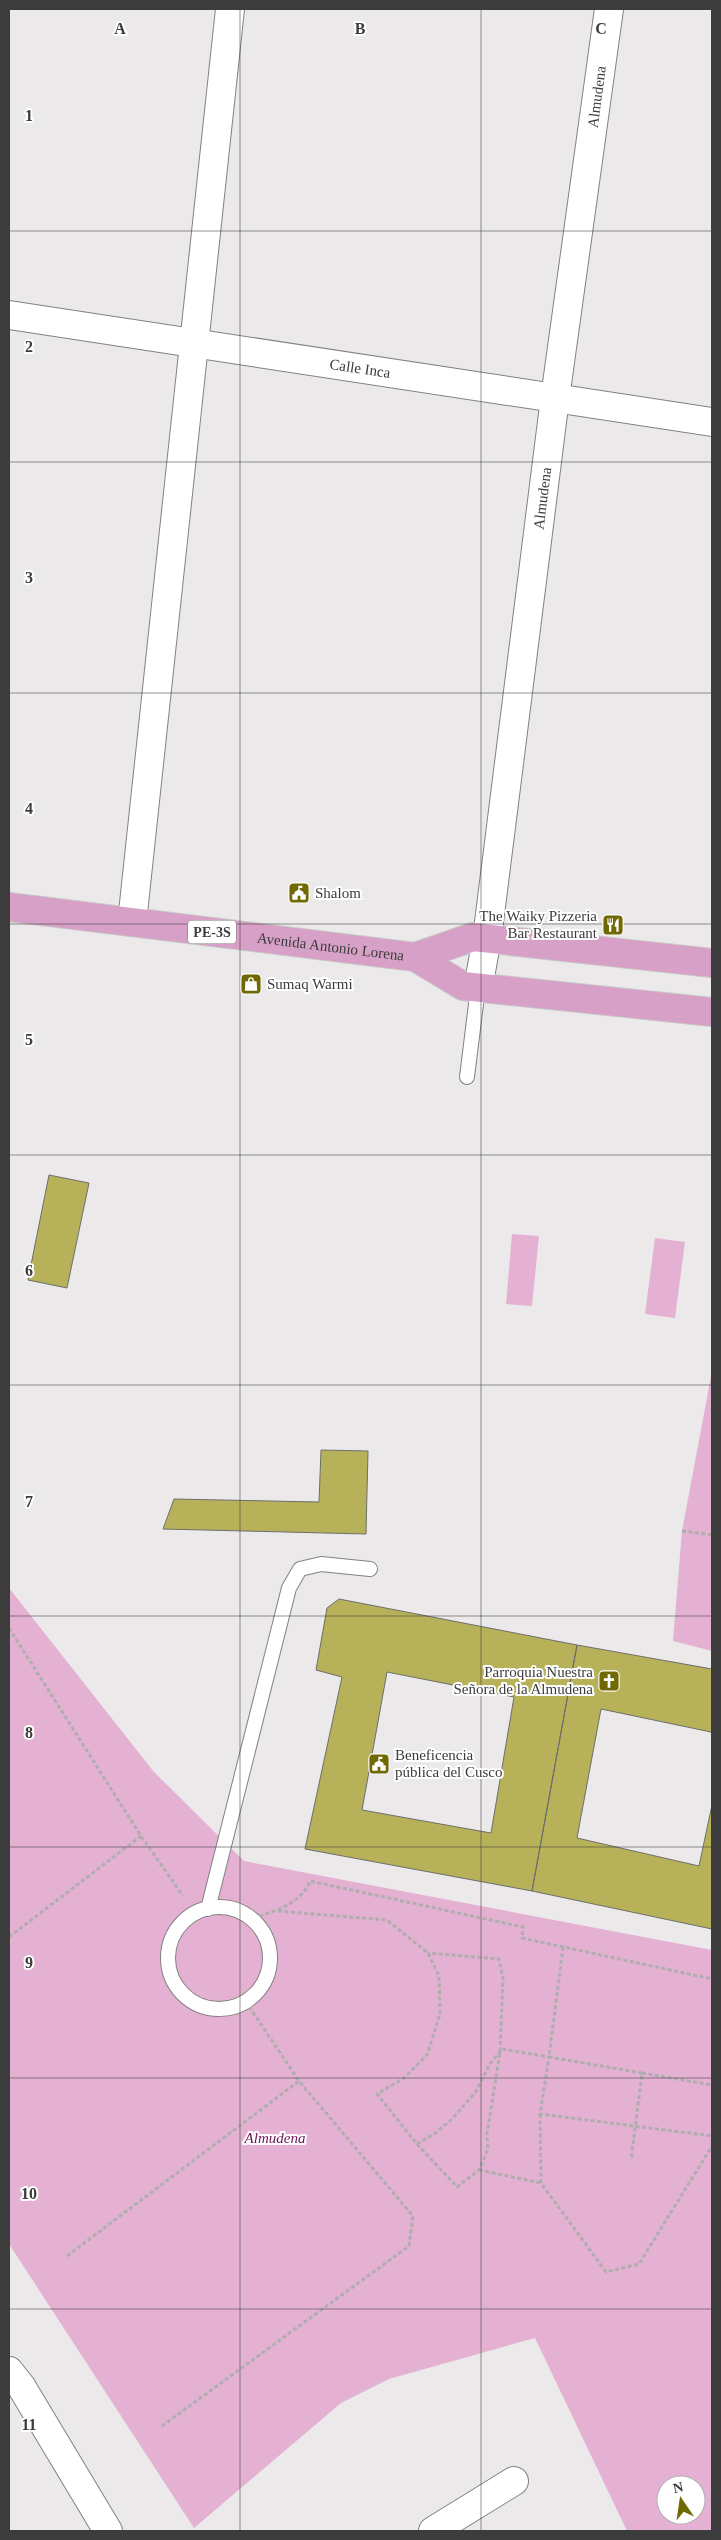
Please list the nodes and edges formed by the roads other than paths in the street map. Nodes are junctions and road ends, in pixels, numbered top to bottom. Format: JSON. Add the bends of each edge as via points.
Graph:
{"nodes":[{"id":1,"x":230,"y":9,"type":"edge"},
{"id":2,"x":609,"y":9,"type":"edge"},
{"id":3,"x":9,"y":315,"type":"edge"},
{"id":4,"x":193,"y":344,"type":"junction"},
{"id":5,"x":555,"y":398,"type":"junction"},
{"id":6,"x":712,"y":422,"type":"edge"},
{"id":7,"x":9,"y":907,"type":"edge"},
{"id":8,"x":132,"y":922,"type":"junction"},
{"id":9,"x":487,"y":938,"type":"junction"},
{"id":10,"x":415,"y":957,"type":"junction"},
{"id":11,"x":712,"y":963,"type":"edge"},
{"id":12,"x":478,"y":988,"type":"junction"},
{"id":13,"x":712,"y":1012,"type":"edge"},
{"id":14,"x":467,"y":1077,"type":"dead end"},
{"id":15,"x":370,"y":1569,"type":"dead end"},
{"id":16,"x":208,"y":1908,"type":"junction"},
{"id":17,"x":9,"y":2371,"type":"edge"},
{"id":18,"x":514,"y":2481,"type":"dead end"},
{"id":19,"x":108,"y":2531,"type":"edge"},
{"id":20,"x":433,"y":2531,"type":"edge"}],
"edges":[{"from":1,"to":4,"type":"street"},
{"from":2,"to":5,"type":"street","name":"Almudena"},
{"from":3,"to":4,"type":"street","name":"Calle Inca"},
{"from":4,"to":5,"type":"street","name":"Calle Inca"},
{"from":4,"to":8,"type":"street"},
{"from":5,"to":6,"type":"street","name":"Calle Inca"},
{"from":5,"to":9,"type":"street","name":"Almudena"},
{"from":7,"to":8,"type":"highway","name":"Avenida Antonio Lorena","number":"PE-3S"},
{"from":8,"to":10,"type":"highway","name":"Avenida Antonio Lorena","number":"PE-3S"},
{"from":9,"to":10,"type":"highway","name":"Avenida Antonio Lorena","number":"PE-3S","via":[[473,937]]},
{"from":9,"to":11,"type":"highway","name":"Avenida Antonio Lorena","number":"PE-3S"},
{"from":9,"to":12,"type":"street","name":"Almudena"},
{"from":10,"to":12,"type":"highway","name":"Avenida Antonio Lorena","number":"PE-3S","via":[[463,986]]},
{"from":12,"to":13,"type":"highway","name":"Avenida Antonio Lorena","number":"PE-3S"},
{"from":12,"to":14,"type":"lane"},
{"from":15,"to":16,"type":"lane","via":[[321,1564],[300,1569],[289,1588]]},
{"from":16,"to":16,"type":"lane","via":[[195,1913],[178,1927],[170,1946],[168,1965],[177,1988],[192,2003],[211,2009],[234,2007],[259,1992],[270,1967],[267,1942],[253,1918],[238,1909]]},
{"from":17,"to":19,"type":"street"},
{"from":18,"to":20,"type":"street"}]}
